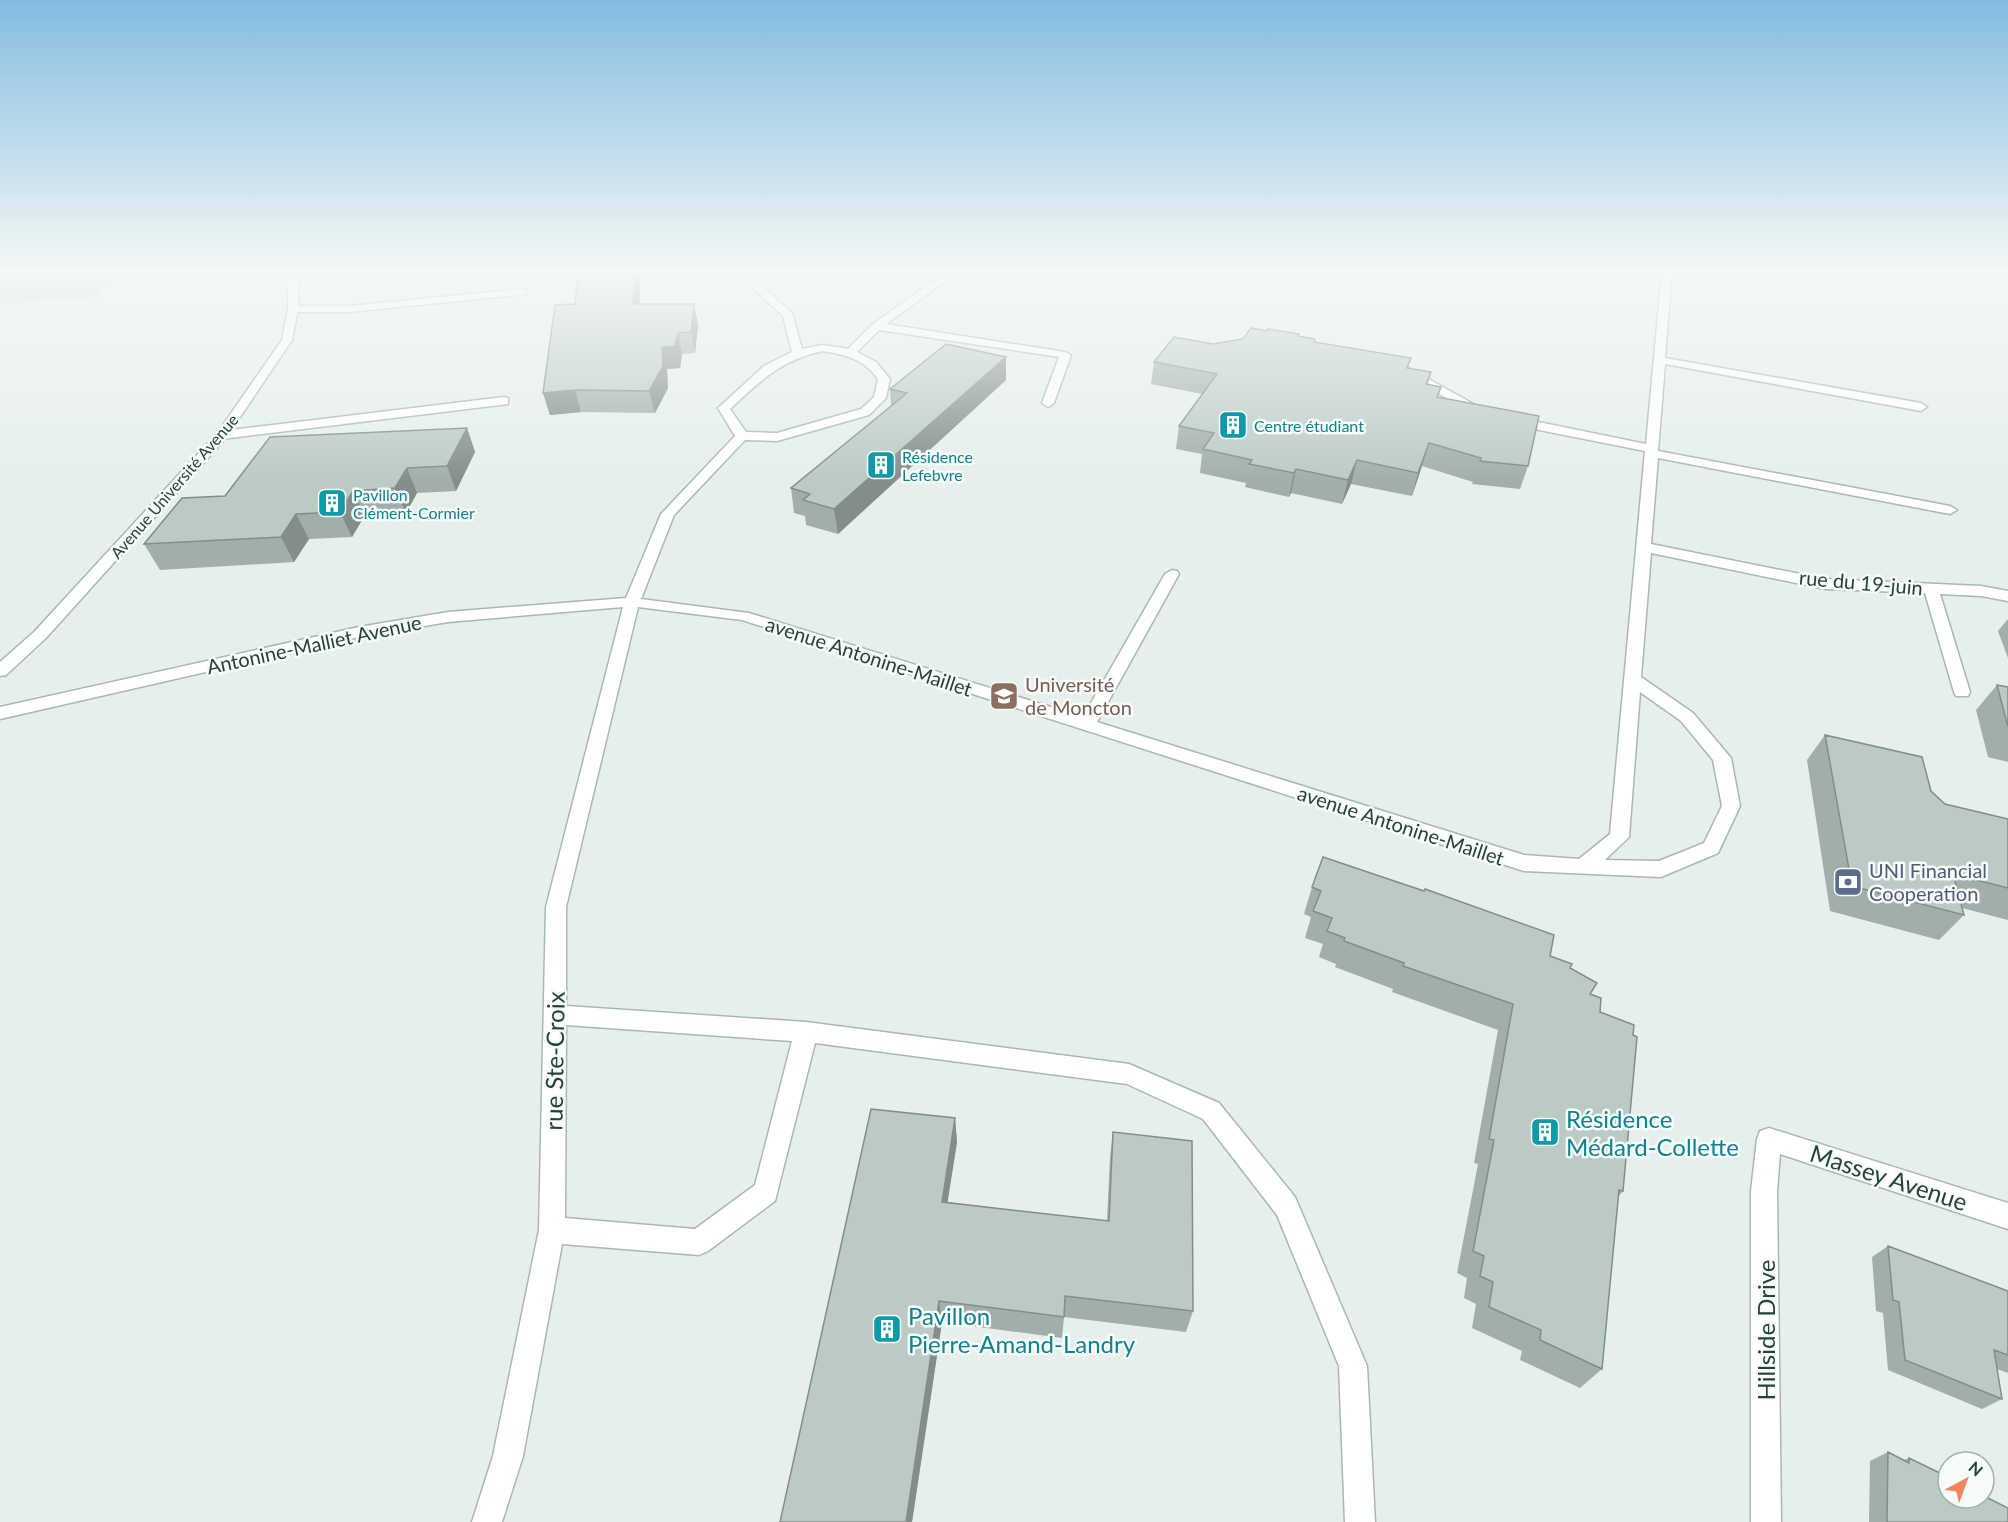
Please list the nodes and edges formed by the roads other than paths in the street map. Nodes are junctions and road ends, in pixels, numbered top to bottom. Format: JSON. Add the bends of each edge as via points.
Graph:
{"nodes":[{"id":1,"x":286,"y":342,"type":"edge"},
{"id":2,"x":795,"y":342,"type":"edge"},
{"id":3,"x":861,"y":342,"type":"edge"},
{"id":4,"x":981,"y":342,"type":"edge"},
{"id":5,"x":1661,"y":342,"type":"edge"},
{"id":6,"x":797,"y":352,"type":"junction"},
{"id":7,"x":851,"y":352,"type":"junction"},
{"id":8,"x":1659,"y":360,"type":"junction"},
{"id":9,"x":1398,"y":369,"type":"edge"},
{"id":10,"x":504,"y":401,"type":"dead end"},
{"id":11,"x":1048,"y":403,"type":"dead end"},
{"id":12,"x":1921,"y":407,"type":"dead end"},
{"id":13,"x":222,"y":435,"type":"junction"},
{"id":14,"x":742,"y":436,"type":"junction"},
{"id":15,"x":1651,"y":451,"type":"junction"},
{"id":16,"x":1950,"y":510,"type":"dead end"},
{"id":17,"x":1643,"y":548,"type":"junction"},
{"id":18,"x":1172,"y":574,"type":"dead end"},
{"id":19,"x":1931,"y":588,"type":"junction"},
{"id":20,"x":2008,"y":596,"type":"edge"},
{"id":21,"x":632,"y":602,"type":"junction"},
{"id":22,"x":0,"y":671,"type":"edge"},
{"id":23,"x":1632,"y":678,"type":"junction"},
{"id":24,"x":1962,"y":692,"type":"dead end"},
{"id":25,"x":0,"y":713,"type":"edge"},
{"id":26,"x":1087,"y":725,"type":"junction"},
{"id":27,"x":1583,"y":867,"type":"junction"},
{"id":28,"x":555,"y":1015,"type":"junction"},
{"id":29,"x":806,"y":1032,"type":"junction"},
{"id":30,"x":1769,"y":1138,"type":"joint"},
{"id":31,"x":2008,"y":1216,"type":"edge"},
{"id":32,"x":552,"y":1230,"type":"junction"},
{"id":33,"x":487,"y":1522,"type":"edge"},
{"id":34,"x":1360,"y":1522,"type":"edge"},
{"id":35,"x":1766,"y":1522,"type":"edge"}],
"edges":[{"from":1,"to":13,"type":"street","name":"Avenue Université Avenue"},
{"from":2,"to":6,"type":"street"},
{"from":3,"to":7,"type":"street"},
{"from":4,"to":11,"type":"street","via":[[1065,355]]},
{"from":5,"to":8,"type":"street"},
{"from":6,"to":7,"type":"street","via":[[823,348]]},
{"from":6,"to":14,"type":"street","via":[[771,365],[724,408]]},
{"from":7,"to":14,"type":"street","via":[[876,365],[884,378],[880,398],[865,412],[777,437]]},
{"from":8,"to":12,"type":"street"},
{"from":8,"to":15,"type":"street"},
{"from":9,"to":15,"type":"street","via":[[1409,371],[1484,416]]},
{"from":10,"to":13,"type":"street"},
{"from":13,"to":22,"type":"street","name":"Avenue Université Avenue","via":[[40,635]]},
{"from":14,"to":21,"type":"street","name":"rue Ste-Croix","via":[[668,514]]},
{"from":15,"to":16,"type":"street"},
{"from":15,"to":17,"type":"street"},
{"from":17,"to":19,"type":"street","name":"rue du 19-juin","via":[[1825,584]]},
{"from":17,"to":23,"type":"street"},
{"from":18,"to":26,"type":"street"},
{"from":19,"to":20,"type":"street","name":"rue du 19-juin"},
{"from":19,"to":24,"type":"street"},
{"from":21,"to":25,"type":"street","name":"Antonine-Malliet Avenue","via":[[448,617],[370,630]]},
{"from":21,"to":26,"type":"street","name":"avenue Antonine-Maillet","via":[[744,616]]},
{"from":21,"to":28,"type":"street","name":"rue Ste-Croix","via":[[556,907]]},
{"from":23,"to":27,"type":"street","via":[[1619,837]]},
{"from":23,"to":27,"type":"street","name":"avenue Antonine-Maillet","via":[[1687,717],[1722,758],[1731,806],[1711,848],[1661,869]]},
{"from":26,"to":27,"type":"street","name":"avenue Antonine-Maillet","via":[[1524,863]]},
{"from":28,"to":29,"type":"street"},
{"from":28,"to":32,"type":"street","name":"rue Ste-Croix"},
{"from":29,"to":32,"type":"street","via":[[766,1192],[699,1242]]},
{"from":29,"to":34,"type":"street","via":[[1129,1074],[1210,1111],[1286,1206],[1353,1366]]},
{"from":30,"to":31,"type":"street","name":"Massey Avenue"},
{"from":30,"to":35,"type":"street","name":"Hillside Drive","via":[[1764,1191]]},
{"from":32,"to":33,"type":"street","name":"rue Ste-Croix","via":[[508,1456]]}]}
